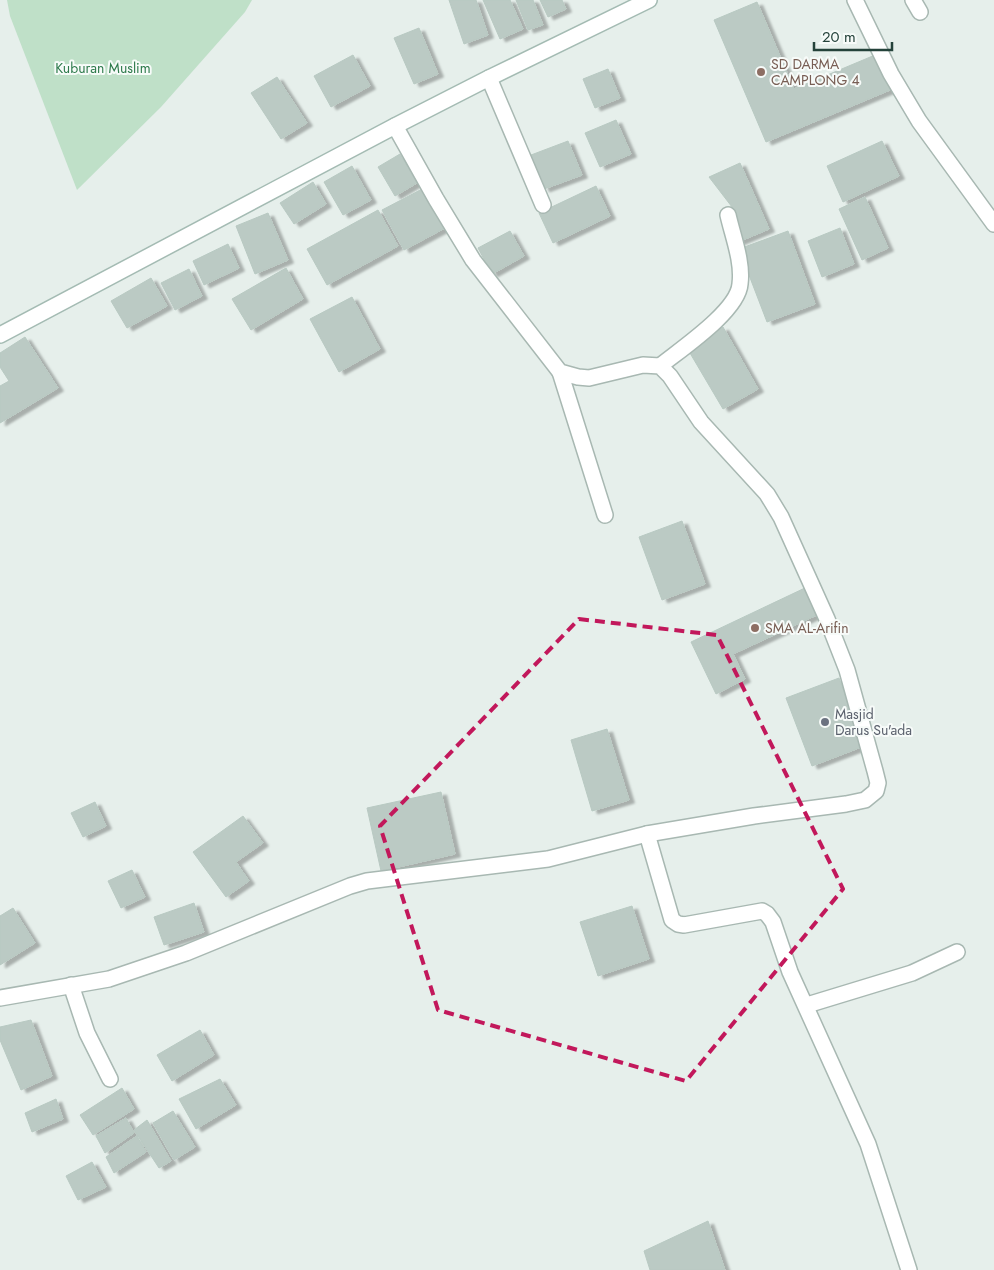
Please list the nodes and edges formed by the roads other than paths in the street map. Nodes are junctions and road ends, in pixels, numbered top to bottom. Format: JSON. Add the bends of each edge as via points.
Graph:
{"nodes":[{"id":1,"x":649,"y":0,"type":"edge"},
{"id":2,"x":855,"y":0,"type":"edge"},
{"id":3,"x":489,"y":78,"type":"junction"},
{"id":4,"x":395,"y":126,"type":"junction"},
{"id":5,"x":543,"y":205,"type":"dead end"},
{"id":6,"x":728,"y":215,"type":"dead end"},
{"id":7,"x":994,"y":224,"type":"edge"},
{"id":8,"x":0,"y":335,"type":"edge"},
{"id":9,"x":660,"y":366,"type":"junction"},
{"id":10,"x":560,"y":372,"type":"junction"},
{"id":11,"x":605,"y":515,"type":"dead end"},
{"id":12,"x":647,"y":834,"type":"junction"},
{"id":13,"x":958,"y":952,"type":"dead end"},
{"id":14,"x":71,"y":985,"type":"junction"},
{"id":15,"x":0,"y":998,"type":"edge"},
{"id":16,"x":807,"y":1005,"type":"junction"},
{"id":17,"x":110,"y":1079,"type":"dead end"},
{"id":18,"x":909,"y":1270,"type":"edge"}],
"edges":[{"from":1,"to":3,"type":"street"},
{"from":2,"to":7,"type":"street","via":[[891,74],[919,121]]},
{"from":3,"to":4,"type":"street"},
{"from":3,"to":5,"type":"street"},
{"from":4,"to":8,"type":"street"},
{"from":4,"to":10,"type":"street","via":[[473,260]]},
{"from":6,"to":9,"type":"street","via":[[741,272],[740,286],[732,304]]},
{"from":9,"to":10,"type":"street","via":[[643,365],[589,378]]},
{"from":9,"to":12,"type":"street","via":[[701,422],[767,494],[781,517],[847,670],[878,782],[876,792],[865,800]]},
{"from":10,"to":11,"type":"street"},
{"from":12,"to":14,"type":"street","via":[[548,859],[368,881],[186,953],[109,979]]},
{"from":12,"to":16,"type":"street","via":[[672,920],[684,925],[756,911],[767,914]]},
{"from":13,"to":16,"type":"street","via":[[912,973]]},
{"from":14,"to":15,"type":"street"},
{"from":14,"to":17,"type":"street","via":[[87,1033]]},
{"from":16,"to":18,"type":"street","via":[[868,1144]]}]}
